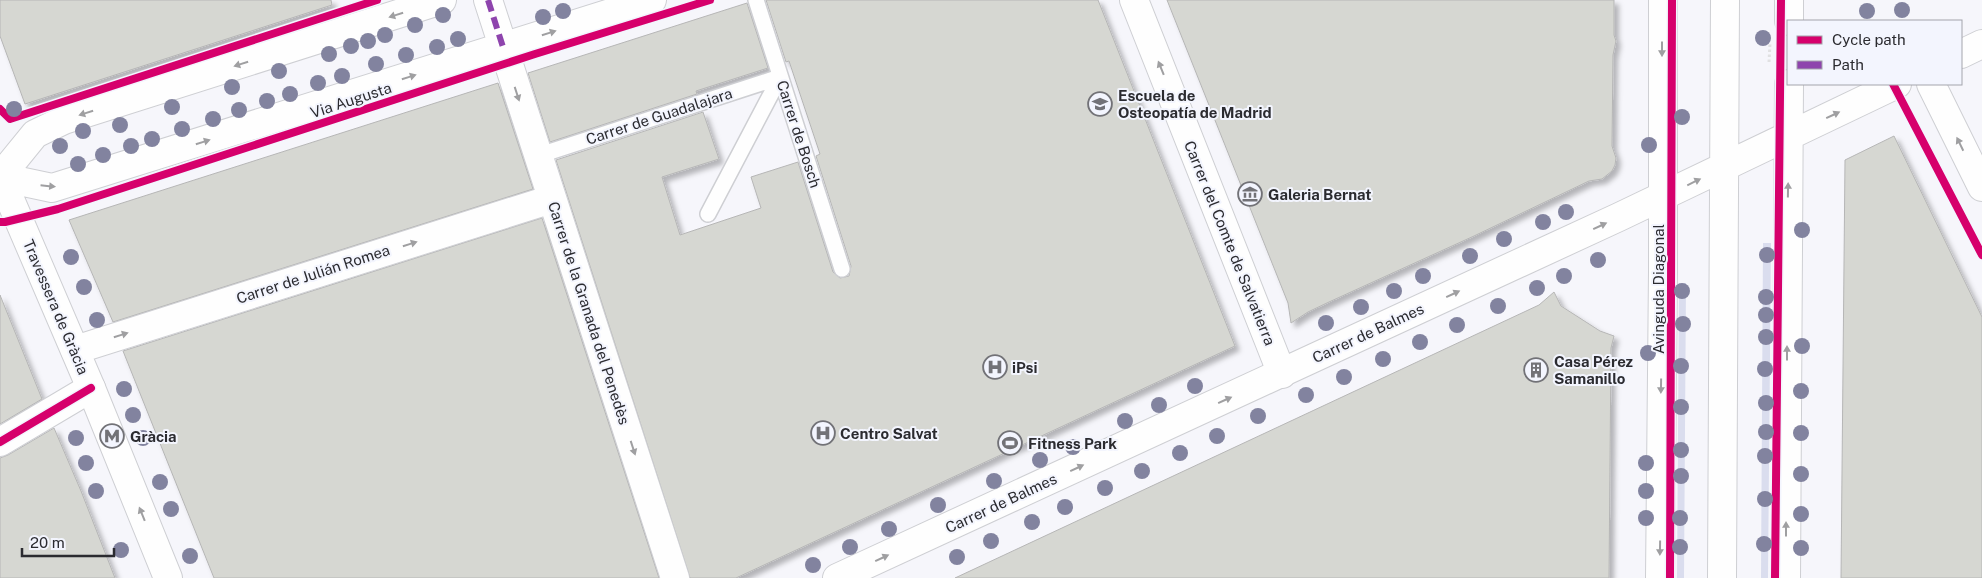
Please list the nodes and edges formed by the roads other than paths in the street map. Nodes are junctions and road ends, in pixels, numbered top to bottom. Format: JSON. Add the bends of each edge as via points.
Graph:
{"nodes":[{"id":1,"x":442,"y":0,"type":"edge"},
{"id":2,"x":488,"y":0,"type":"edge"},
{"id":3,"x":652,"y":0,"type":"edge"},
{"id":4,"x":756,"y":0,"type":"edge"},
{"id":5,"x":1134,"y":0,"type":"edge"},
{"id":6,"x":1663,"y":0,"type":"edge"},
{"id":7,"x":1725,"y":0,"type":"edge"},
{"id":8,"x":1789,"y":0,"type":"edge"},
{"id":9,"x":1789,"y":20,"type":"edge"},
{"id":10,"x":1982,"y":44,"type":"edge"},
{"id":11,"x":503,"y":47,"type":"junction"},
{"id":12,"x":1962,"y":54,"type":"edge"},
{"id":13,"x":780,"y":77,"type":"junction"},
{"id":14,"x":1789,"y":85,"type":"edge"},
{"id":15,"x":1895,"y":85,"type":"edge"},
{"id":16,"x":1931,"y":85,"type":"edge"},
{"id":17,"x":1789,"y":135,"type":"junction"},
{"id":18,"x":538,"y":156,"type":"junction"},
{"id":19,"x":1725,"y":167,"type":"junction"},
{"id":20,"x":0,"y":176,"type":"edge"},
{"id":21,"x":1982,"y":187,"type":"edge"},
{"id":22,"x":1663,"y":197,"type":"junction"},
{"id":23,"x":552,"y":199,"type":"junction"},
{"id":24,"x":708,"y":214,"type":"dead end"},
{"id":25,"x":842,"y":269,"type":"dead end"},
{"id":26,"x":75,"y":350,"type":"junction"},
{"id":27,"x":1282,"y":374,"type":"junction"},
{"id":28,"x":91,"y":388,"type":"junction"},
{"id":29,"x":0,"y":442,"type":"edge"},
{"id":30,"x":168,"y":578,"type":"edge"},
{"id":31,"x":675,"y":578,"type":"edge"},
{"id":32,"x":838,"y":578,"type":"edge"},
{"id":33,"x":1660,"y":578,"type":"edge"},
{"id":34,"x":1722,"y":578,"type":"edge"},
{"id":35,"x":1786,"y":578,"type":"edge"}],
"edges":[{"from":1,"to":20,"type":"street","one_way":true,"via":[[64,120],[35,134]]},
{"from":2,"to":11,"type":"street","name":"Carrer de la Granada del Penedès"},
{"from":11,"to":3,"type":"street","name":"Via Augusta","one_way":true},
{"from":4,"to":13,"type":"lane","name":"Carrer de Bosch"},
{"from":27,"to":5,"type":"street","name":"Carrer del Comte de Salvatierra","one_way":true},
{"from":6,"to":22,"type":"street","one_way":true},
{"from":7,"to":19,"type":"street"},
{"from":8,"to":9,"type":"street"},
{"from":10,"to":12,"type":"street"},
{"from":11,"to":18,"type":"street","name":"Carrer de la Granada del Penedès","one_way":true},
{"from":20,"to":11,"type":"street","name":"Via Augusta","one_way":true,"via":[[52,188]]},
{"from":13,"to":18,"type":"lane","name":"Carrer de Guadalajara"},
{"from":13,"to":24,"type":"lane"},
{"from":13,"to":25,"type":"lane","name":"Carrer de Bosch"},
{"from":14,"to":17,"type":"street"},
{"from":17,"to":15,"type":"street","name":"Carrer de Balmes","one_way":true},
{"from":21,"to":16,"type":"street","one_way":true},
{"from":17,"to":19,"type":"street","name":"Carrer de Balmes"},
{"from":35,"to":17,"type":"street","one_way":true},
{"from":18,"to":23,"type":"street","name":"Carrer de la Granada del Penedès"},
{"from":22,"to":19,"type":"street","name":"Carrer de Balmes","one_way":true},
{"from":19,"to":34,"type":"street"},
{"from":20,"to":26,"type":"street","name":"Travessera de Gràcia"},
{"from":27,"to":22,"type":"street","name":"Carrer de Balmes","one_way":true},
{"from":22,"to":33,"type":"street","one_way":true},
{"from":26,"to":23,"type":"street","name":"Carrer de Julián Romea","one_way":true},
{"from":23,"to":31,"type":"street","name":"Carrer de la Granada del Penedès","one_way":true},
{"from":26,"to":28,"type":"street","name":"Travessera de Gràcia"},
{"from":32,"to":27,"type":"street","name":"Carrer de Balmes","one_way":true},
{"from":28,"to":29,"type":"street"},
{"from":30,"to":28,"type":"street","name":"Travessera de Gràcia","one_way":true}]}
